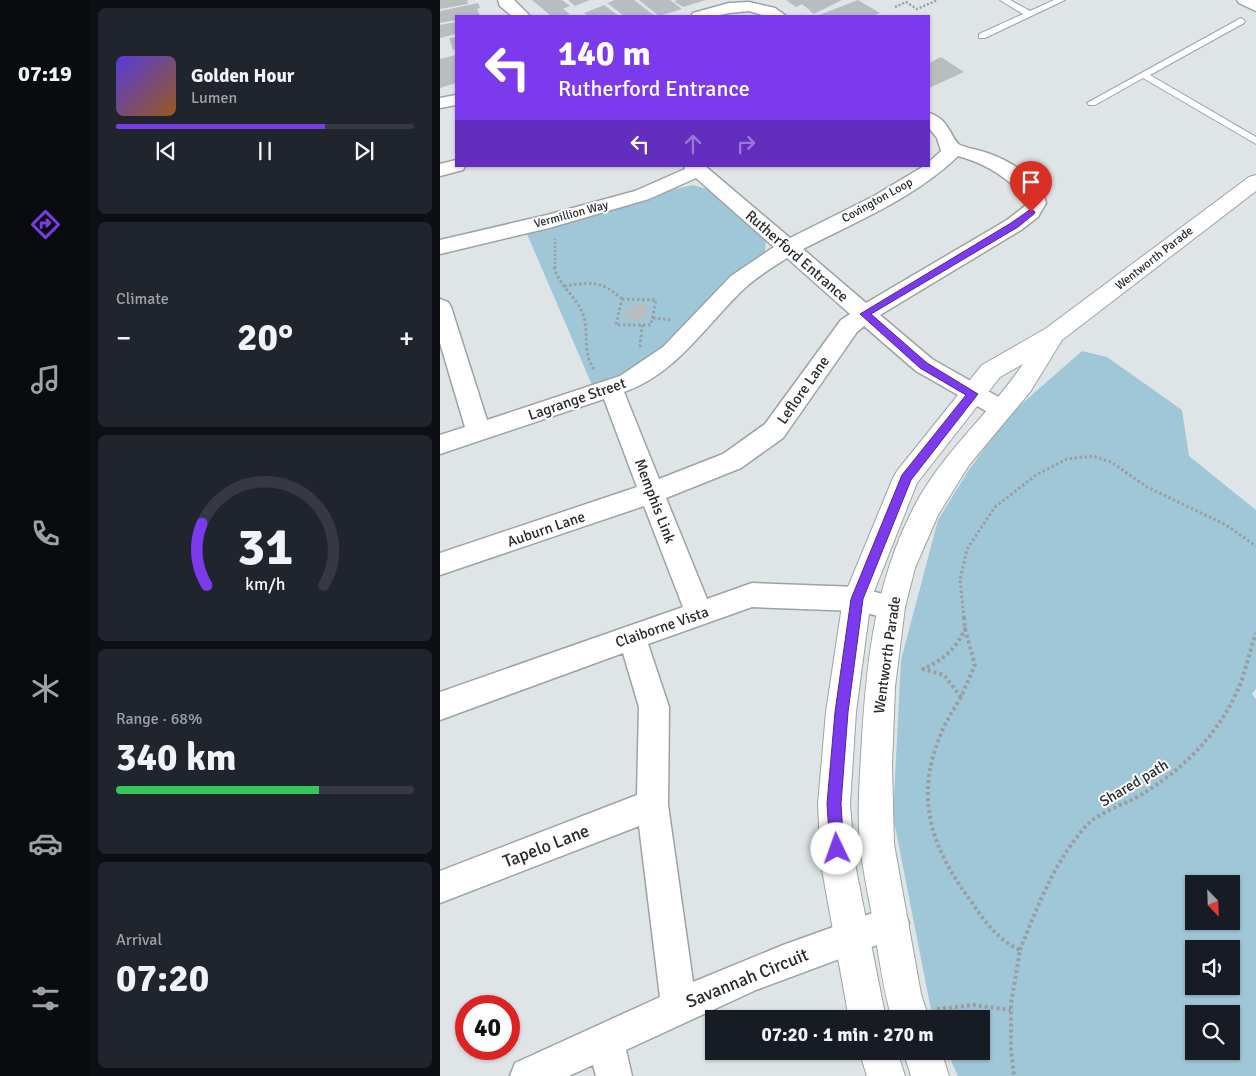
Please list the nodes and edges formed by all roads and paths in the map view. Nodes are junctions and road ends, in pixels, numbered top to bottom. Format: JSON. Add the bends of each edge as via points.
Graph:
{"nodes":[{"id":1,"x":506,"y":0,"type":"edge"},
{"id":2,"x":938,"y":0,"type":"edge"},
{"id":3,"x":1004,"y":0,"type":"edge"},
{"id":4,"x":1061,"y":0,"type":"edge"},
{"id":5,"x":1245,"y":0,"type":"edge"},
{"id":6,"x":736,"y":3,"type":"edge"},
{"id":7,"x":1256,"y":6,"type":"edge"},
{"id":8,"x":895,"y":7,"type":"dead end"},
{"id":9,"x":1028,"y":14,"type":"junction"},
{"id":10,"x":521,"y":15,"type":"edge"},
{"id":11,"x":702,"y":15,"type":"edge"},
{"id":12,"x":776,"y":15,"type":"edge"},
{"id":13,"x":1241,"y":21,"type":"dead end"},
{"id":14,"x":982,"y":36,"type":"dead end"},
{"id":15,"x":1144,"y":75,"type":"junction"},
{"id":16,"x":455,"y":100,"type":"edge"},
{"id":17,"x":440,"y":103,"type":"edge"},
{"id":18,"x":1092,"y":103,"type":"dead end"},
{"id":19,"x":930,"y":120,"type":"edge"},
{"id":20,"x":1256,"y":141,"type":"edge"},
{"id":21,"x":951,"y":148,"type":"junction"},
{"id":22,"x":455,"y":166,"type":"edge"},
{"id":23,"x":695,"y":168,"type":"edge"},
{"id":24,"x":440,"y":170,"type":"edge"},
{"id":25,"x":1256,"y":182,"type":"edge"},
{"id":26,"x":549,"y":221,"type":"junction"},
{"id":27,"x":440,"y":247,"type":"edge"},
{"id":28,"x":788,"y":248,"type":"junction"},
{"id":29,"x":564,"y":286,"type":"junction"},
{"id":30,"x":622,"y":299,"type":"junction"},
{"id":31,"x":440,"y":307,"type":"edge"},
{"id":32,"x":864,"y":314,"type":"junction"},
{"id":33,"x":1054,"y":335,"type":"junction"},
{"id":34,"x":611,"y":388,"type":"junction"},
{"id":35,"x":973,"y":394,"type":"junction"},
{"id":36,"x":1001,"y":409,"type":"junction"},
{"id":37,"x":479,"y":432,"type":"junction"},
{"id":38,"x":440,"y":445,"type":"edge"},
{"id":39,"x":652,"y":493,"type":"junction"},
{"id":40,"x":1256,"y":546,"type":"edge"},
{"id":41,"x":440,"y":564,"type":"edge"},
{"id":42,"x":857,"y":599,"type":"junction"},
{"id":43,"x":891,"y":607,"type":"junction"},
{"id":44,"x":698,"y":614,"type":"junction"},
{"id":45,"x":965,"y":630,"type":"junction"},
{"id":46,"x":1256,"y":632,"type":"edge"},
{"id":47,"x":632,"y":637,"type":"junction"},
{"id":48,"x":961,"y":697,"type":"junction"},
{"id":49,"x":440,"y":706,"type":"edge"},
{"id":50,"x":652,"y":806,"type":"junction"},
{"id":51,"x":440,"y":886,"type":"edge"},
{"id":52,"x":892,"y":923,"type":"junction"},
{"id":53,"x":850,"y":937,"type":"junction"},
{"id":54,"x":1020,"y":950,"type":"junction"},
{"id":55,"x":679,"y":1005,"type":"junction"},
{"id":56,"x":866,"y":1010,"type":"edge"},
{"id":57,"x":917,"y":1010,"type":"edge"},
{"id":58,"x":940,"y":1010,"type":"edge"},
{"id":59,"x":1011,"y":1010,"type":"junction"},
{"id":60,"x":606,"y":1040,"type":"junction"},
{"id":61,"x":881,"y":1060,"type":"edge"},
{"id":62,"x":925,"y":1060,"type":"edge"},
{"id":63,"x":528,"y":1076,"type":"edge"},
{"id":64,"x":614,"y":1076,"type":"edge"},
{"id":65,"x":886,"y":1076,"type":"edge"},
{"id":66,"x":930,"y":1076,"type":"edge"},
{"id":67,"x":1014,"y":1076,"type":"edge"}],
"edges":[{"from":1,"to":10,"type":"street"},
{"from":2,"to":8,"type":"path","via":[[917,9],[906,2]]},
{"from":3,"to":9,"type":"lane"},
{"from":4,"to":9,"type":"lane"},
{"from":5,"to":7,"type":"street"},
{"from":6,"to":11,"type":"street"},
{"from":6,"to":12,"type":"street"},
{"from":9,"to":14,"type":"lane"},
{"from":13,"to":15,"type":"lane"},
{"from":15,"to":18,"type":"lane"},
{"from":15,"to":20,"type":"lane"},
{"from":16,"to":17,"type":"street"},
{"from":19,"to":21,"type":"street","via":[[950,141]]},
{"from":21,"to":28,"type":"street","name":"Covington Loop","via":[[951,152],[933,169]]},
{"from":21,"to":32,"type":"street","name":"Leflore Lane","via":[[995,163],[1028,187],[1036,204],[1014,225]]},
{"from":22,"to":24,"type":"street"},
{"from":23,"to":26,"type":"street","name":"Vermillion Way","via":[[642,195]]},
{"from":23,"to":28,"type":"street","name":"Rutherford Entrance"},
{"from":25,"to":33,"type":"street","name":"Wentworth Parade"},
{"from":26,"to":27,"type":"street","name":"Vermillion Way"},
{"from":26,"to":29,"type":"path","via":[[556,241],[554,268]]},
{"from":28,"to":32,"type":"street","name":"Rutherford Entrance"},
{"from":28,"to":34,"type":"street","name":"Lagrange Street","via":[[740,280],[671,353],[628,382]]},
{"from":29,"to":30,"type":"path","via":[[601,283]]},
{"from":29,"to":34,"type":"path","via":[[582,310],[586,351],[591,366]]},
{"from":30,"to":30,"type":"path","via":[[656,300],[651,325],[616,325]]},
{"from":31,"to":37,"type":"street"},
{"from":32,"to":35,"type":"street","name":"Rutherford Entrance","via":[[924,365]]},
{"from":32,"to":39,"type":"street","name":"Leflore Lane","via":[[849,326],[774,431],[732,461]]},
{"from":33,"to":35,"type":"street","name":"Wentworth Parade","via":[[991,371]]},
{"from":33,"to":36,"type":"street","name":"Wentworth Parade","via":[[1021,386]]},
{"from":34,"to":37,"type":"street","name":"Lagrange Street"},
{"from":34,"to":39,"type":"street","name":"Memphis Link"},
{"from":35,"to":36,"type":"street","name":"Rutherford Entrance"},
{"from":35,"to":42,"type":"street","name":"Wentworth Parade","via":[[906,478]]},
{"from":36,"to":43,"type":"street","name":"Wentworth Parade","via":[[960,458],[926,510],[901,568]]},
{"from":37,"to":38,"type":"street","name":"Lagrange Street"},
{"from":39,"to":41,"type":"street","name":"Auburn Lane"},
{"from":39,"to":44,"type":"street","name":"Memphis Link"},
{"from":40,"to":45,"type":"path","via":[[1226,525],[1147,488],[1111,462],[1093,456],[1067,459],[1036,475],[995,507],[966,549],[960,580]]},
{"from":42,"to":43,"type":"street","name":"Claiborne Vista"},
{"from":42,"to":44,"type":"street","name":"Claiborne Vista","via":[[752,595]]},
{"from":42,"to":53,"type":"street","name":"Wentworth Parade","via":[[841,712],[834,804],[838,864]]},
{"from":43,"to":52,"type":"street","name":"Wentworth Parade","via":[[880,687],[876,766],[878,844]]},
{"from":44,"to":47,"type":"street","name":"Claiborne Vista"},
{"from":45,"to":48,"type":"path","via":[[975,665]]},
{"from":45,"to":48,"type":"path","via":[[960,642],[944,660],[923,670],[944,675]]},
{"from":46,"to":54,"type":"path","name":"Shared path","via":[[1236,694],[1214,730],[1184,764],[1144,793],[1089,822],[1066,853],[1035,911]]},
{"from":47,"to":49,"type":"street","name":"Claiborne Vista"},
{"from":47,"to":50,"type":"street","via":[[654,707]]},
{"from":48,"to":54,"type":"path","via":[[939,737],[930,776],[928,812],[940,852],[961,889],[996,935]]},
{"from":50,"to":51,"type":"street","name":"Tapelo Lane"},
{"from":50,"to":55,"type":"street"},
{"from":52,"to":53,"type":"street","name":"Savannah Circuit"},
{"from":52,"to":57,"type":"street","name":"Wentworth Parade","via":[[903,994]]},
{"from":53,"to":55,"type":"street","name":"Savannah Circuit"},
{"from":53,"to":56,"type":"street","name":"Wentworth Parade"},
{"from":54,"to":59,"type":"path","name":"Shared path"},
{"from":55,"to":60,"type":"street","name":"Savannah Circuit"},
{"from":58,"to":59,"type":"path","via":[[962,1004]]},
{"from":59,"to":67,"type":"path","name":"Shared path"},
{"from":60,"to":63,"type":"street","name":"Savannah Circuit"},
{"from":60,"to":64,"type":"street"},
{"from":61,"to":65,"type":"street"},
{"from":62,"to":66,"type":"street"}]}
